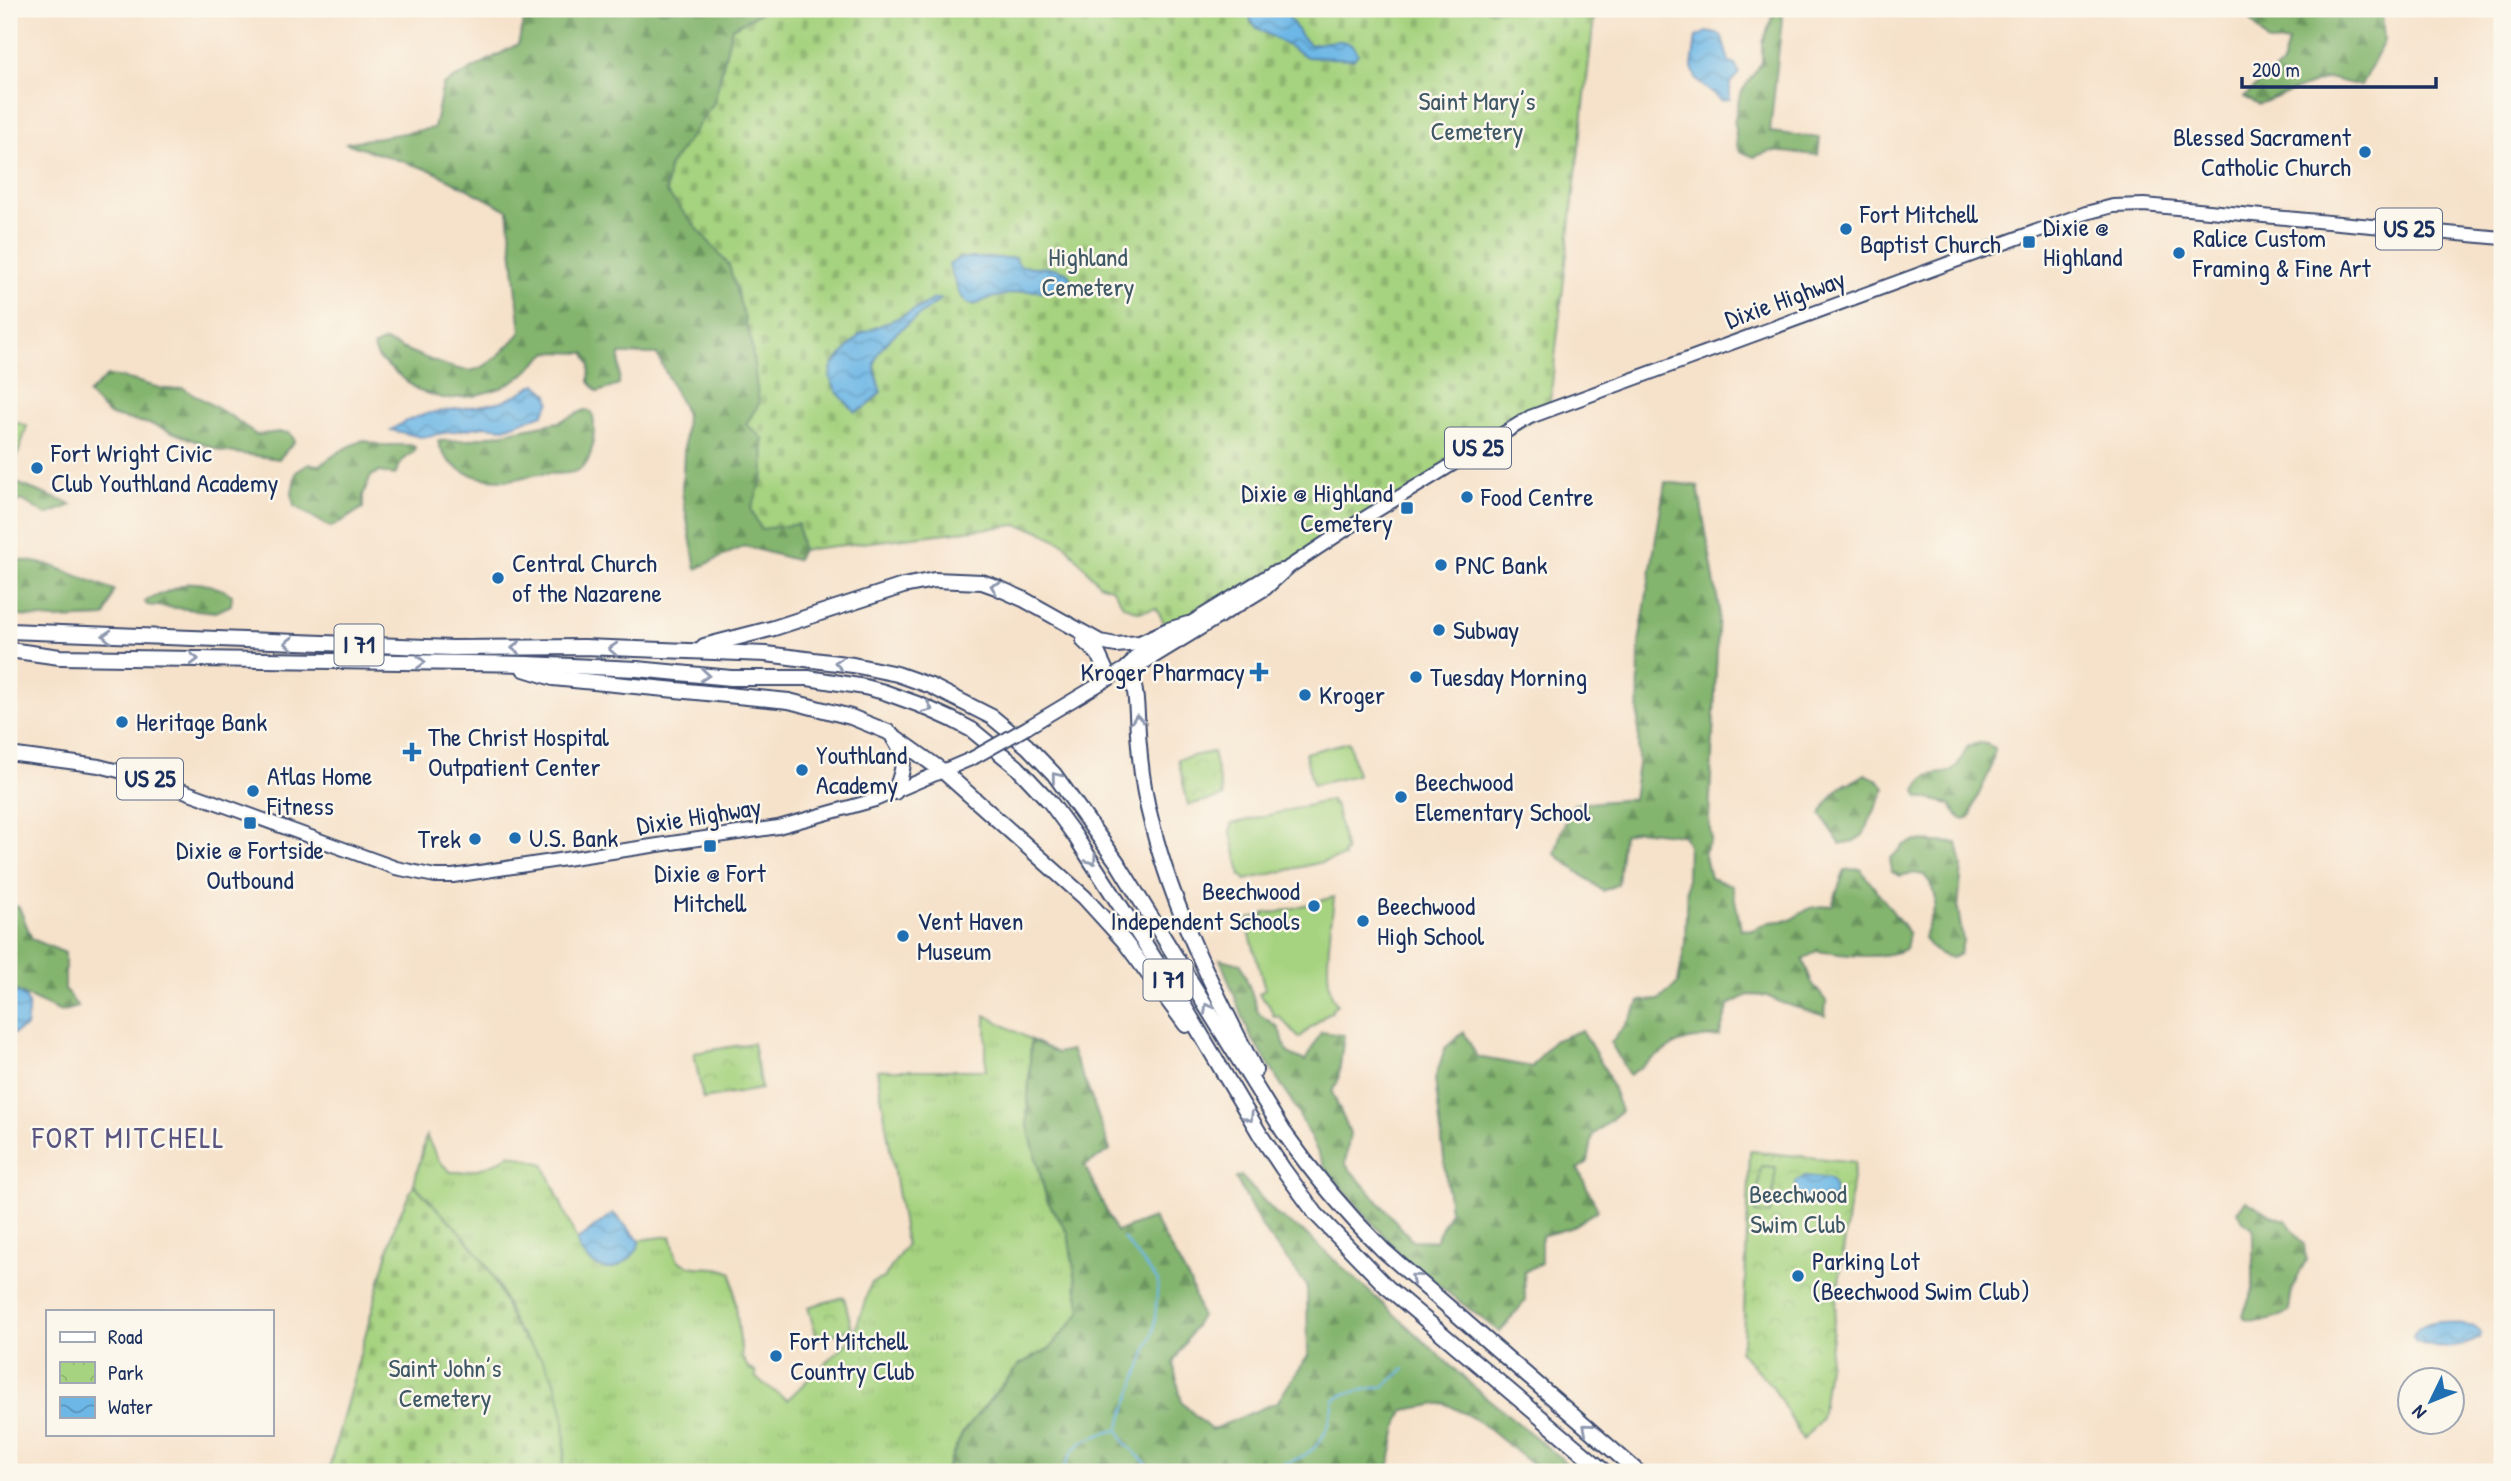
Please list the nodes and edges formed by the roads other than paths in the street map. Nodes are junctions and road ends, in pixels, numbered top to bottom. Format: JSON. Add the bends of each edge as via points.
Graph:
{"nodes":[{"id":1,"x":2502,"y":238,"type":"edge"},
{"id":2,"x":1289,"y":567,"type":"junction"},
{"id":3,"x":1055,"y":618,"type":"junction"},
{"id":4,"x":1188,"y":624,"type":"junction"},
{"id":5,"x":9,"y":625,"type":"edge"},
{"id":6,"x":9,"y":631,"type":"edge"},
{"id":7,"x":53,"y":634,"type":"junction"},
{"id":8,"x":9,"y":650,"type":"edge"},
{"id":9,"x":689,"y":650,"type":"junction"},
{"id":10,"x":67,"y":657,"type":"junction"},
{"id":11,"x":9,"y":660,"type":"edge"},
{"id":12,"x":1128,"y":667,"type":"junction"},
{"id":13,"x":586,"y":674,"type":"junction"},
{"id":14,"x":1109,"y":677,"type":"junction"},
{"id":15,"x":888,"y":732,"type":"junction"},
{"id":16,"x":9,"y":754,"type":"edge"},
{"id":17,"x":944,"y":772,"type":"junction"},
{"id":18,"x":895,"y":792,"type":"junction"},
{"id":19,"x":1224,"y":1077,"type":"junction"},
{"id":20,"x":1310,"y":1169,"type":"junction"},
{"id":21,"x":1605,"y":1472,"type":"edge"},
{"id":22,"x":1639,"y":1472,"type":"edge"}],
"edges":[{"from":1,"to":2,"type":"main road","name":"Dixie Highway","number":"US 25","via":[[2144,205],[2100,209],[1530,417]]},
{"from":2,"to":4,"type":"main road","name":"Dixie Highway","number":"US 25"},
{"from":2,"to":12,"type":"main road","name":"Dixie Highway","number":"US 25","via":[[1265,589],[1142,664]]},
{"from":3,"to":4,"type":"highway","via":[[1093,639],[1116,645],[1140,643]]},
{"from":3,"to":9,"type":"highway","one_way":true,"via":[[982,582],[934,580]]},
{"from":3,"to":14,"type":"highway","via":[[1098,653]]},
{"from":4,"to":12,"type":"main road","name":"Dixie Highway","number":"US 25","via":[[1136,656]]},
{"from":5,"to":7,"type":"highway"},
{"from":6,"to":7,"type":"highway","number":"I 71"},
{"from":9,"to":7,"type":"highway","number":"I 71","one_way":true,"via":[[452,648]]},
{"from":8,"to":10,"type":"highway","number":"I 71"},
{"from":20,"to":9,"type":"highway","number":"I 71","one_way":true,"via":[[1117,862],[1054,774],[1027,746],[970,705],[897,674],[766,654]]},
{"from":10,"to":11,"type":"highway"},
{"from":10,"to":13,"type":"highway","number":"I 71","one_way":true,"via":[[506,663],[553,678]]},
{"from":12,"to":14,"type":"main road","name":"Dixie Highway","number":"US 25"},
{"from":20,"to":12,"type":"highway","one_way":true,"via":[[1205,972],[1169,886],[1149,810]]},
{"from":13,"to":15,"type":"highway","via":[[632,685],[806,704]]},
{"from":13,"to":19,"type":"highway","number":"I 71","one_way":true,"via":[[637,669],[731,678],[808,678],[866,687],[920,705],[972,730],[1017,767],[1075,836],[1174,989]]},
{"from":14,"to":17,"type":"main road","name":"Dixie Highway","number":"US 25","bridge":true},
{"from":15,"to":17,"type":"highway"},
{"from":15,"to":18,"type":"highway","via":[[904,760]]},
{"from":16,"to":18,"type":"main road","name":"Dixie Highway","number":"US 25","via":[[132,773],[396,868],[435,876],[488,872],[778,827]]},
{"from":17,"to":18,"type":"main road","name":"Dixie Highway","number":"US 25"},
{"from":17,"to":19,"type":"highway","via":[[1099,913]]},
{"from":19,"to":21,"type":"highway","number":"I 71","one_way":true,"via":[[1283,1169],[1349,1249],[1387,1287]]},
{"from":22,"to":20,"type":"highway","number":"I 71","one_way":true,"via":[[1382,1250]]}]}
